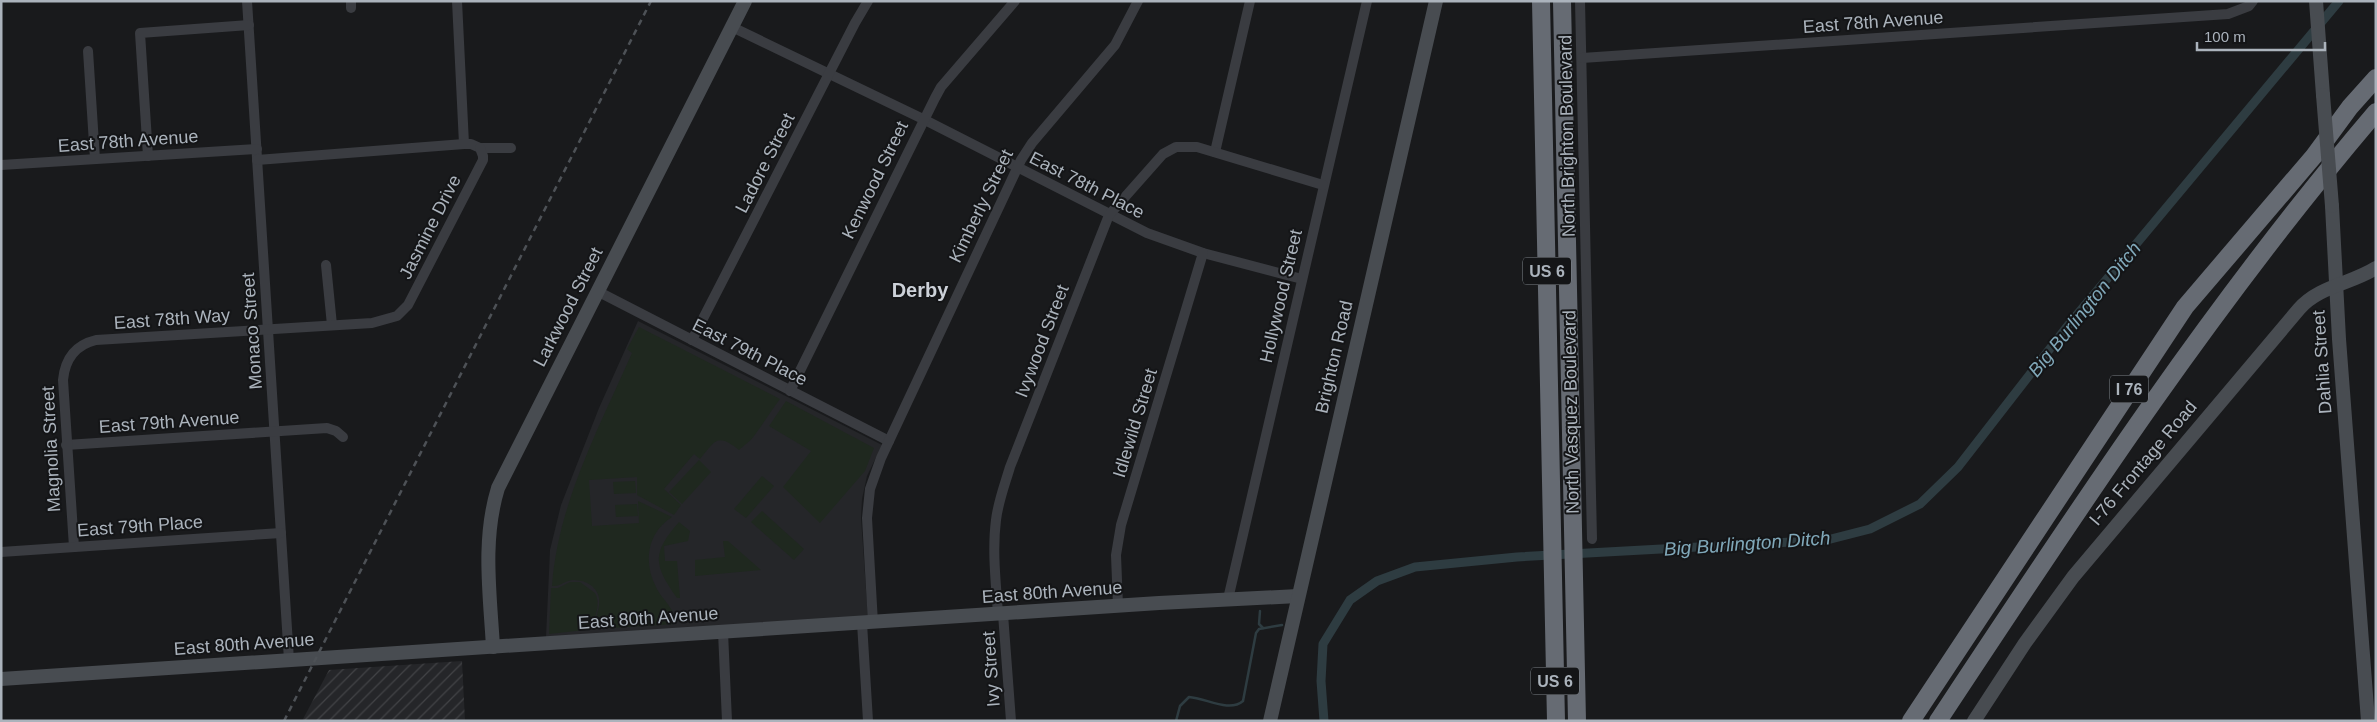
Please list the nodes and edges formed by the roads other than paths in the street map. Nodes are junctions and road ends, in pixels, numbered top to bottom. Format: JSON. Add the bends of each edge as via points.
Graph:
{"nodes":[{"id":1,"x":247,"y":1,"type":"edge"},
{"id":2,"x":457,"y":1,"type":"edge"},
{"id":3,"x":745,"y":1,"type":"edge"},
{"id":4,"x":868,"y":1,"type":"edge"},
{"id":5,"x":1015,"y":1,"type":"edge"},
{"id":6,"x":1138,"y":1,"type":"edge"},
{"id":7,"x":1250,"y":1,"type":"edge"},
{"id":8,"x":1366,"y":1,"type":"edge"},
{"id":9,"x":1436,"y":1,"type":"edge"},
{"id":10,"x":1541,"y":1,"type":"edge"},
{"id":11,"x":1562,"y":1,"type":"edge"},
{"id":12,"x":1580,"y":1,"type":"edge"},
{"id":13,"x":2253,"y":1,"type":"edge"},
{"id":14,"x":2316,"y":4,"type":"edge"},
{"id":15,"x":249,"y":24,"type":"junction"},
{"id":16,"x":732,"y":27,"type":"junction"},
{"id":17,"x":88,"y":51,"type":"dead end"},
{"id":18,"x":1582,"y":58,"type":"junction"},
{"id":19,"x":829,"y":74,"type":"junction"},
{"id":20,"x":2376,"y":78,"type":"edge"},
{"id":21,"x":2376,"y":112,"type":"edge"},
{"id":22,"x":923,"y":119,"type":"junction"},
{"id":23,"x":464,"y":144,"type":"junction"},
{"id":24,"x":480,"y":148,"type":"junction"},
{"id":25,"x":511,"y":148,"type":"dead end"},
{"id":26,"x":257,"y":149,"type":"junction"},
{"id":27,"x":1215,"y":152,"type":"junction"},
{"id":28,"x":148,"y":156,"type":"junction"},
{"id":29,"x":95,"y":159,"type":"junction"},
{"id":30,"x":258,"y":160,"type":"junction"},
{"id":31,"x":1,"y":165,"type":"edge"},
{"id":32,"x":1017,"y":167,"type":"junction"},
{"id":33,"x":1323,"y":185,"type":"junction"},
{"id":34,"x":1109,"y":215,"type":"junction"},
{"id":35,"x":1203,"y":253,"type":"junction"},
{"id":36,"x":326,"y":265,"type":"dead end"},
{"id":37,"x":2376,"y":268,"type":"edge"},
{"id":38,"x":1302,"y":279,"type":"junction"},
{"id":39,"x":2336,"y":286,"type":"junction"},
{"id":40,"x":597,"y":291,"type":"junction"},
{"id":41,"x":396,"y":316,"type":"joint"},
{"id":42,"x":332,"y":325,"type":"junction"},
{"id":43,"x":268,"y":329,"type":"junction"},
{"id":44,"x":692,"y":340,"type":"junction"},
{"id":45,"x":73,"y":352,"type":"joint"},
{"id":46,"x":790,"y":390,"type":"junction"},
{"id":47,"x":275,"y":432,"type":"junction"},
{"id":48,"x":343,"y":437,"type":"dead end"},
{"id":49,"x":889,"y":441,"type":"junction"},
{"id":50,"x":66,"y":446,"type":"junction"},
{"id":51,"x":281,"y":533,"type":"junction"},
{"id":52,"x":1592,"y":539,"type":"dead end"},
{"id":53,"x":74,"y":547,"type":"junction"},
{"id":54,"x":1,"y":552,"type":"edge"},
{"id":55,"x":1298,"y":596,"type":"junction"},
{"id":56,"x":1228,"y":599,"type":"junction"},
{"id":57,"x":1118,"y":606,"type":"junction"},
{"id":58,"x":1001,"y":614,"type":"junction"},
{"id":59,"x":868,"y":623,"type":"junction"},
{"id":60,"x":723,"y":632,"type":"junction"},
{"id":61,"x":1554,"y":642,"type":"junction"},
{"id":62,"x":1576,"y":643,"type":"junction"},
{"id":63,"x":493,"y":647,"type":"junction"},
{"id":64,"x":289,"y":660,"type":"junction"},
{"id":65,"x":1,"y":678,"type":"edge"},
{"id":66,"x":728,"y":721,"type":"edge"},
{"id":67,"x":868,"y":721,"type":"edge"},
{"id":68,"x":1011,"y":721,"type":"edge"},
{"id":69,"x":1270,"y":721,"type":"edge"},
{"id":70,"x":1556,"y":721,"type":"edge"},
{"id":71,"x":1577,"y":721,"type":"edge"},
{"id":72,"x":1911,"y":721,"type":"edge"},
{"id":73,"x":1938,"y":721,"type":"edge"},
{"id":74,"x":1974,"y":721,"type":"edge"},
{"id":75,"x":2368,"y":721,"type":"edge"}],
"edges":[{"from":1,"to":15,"type":"street","name":"Monaco Street"},
{"from":2,"to":23,"type":"street"},
{"from":3,"to":16,"type":"street","name":"Larkwood Street"},
{"from":4,"to":19,"type":"street","name":"Ladore Street"},
{"from":5,"to":22,"type":"street","name":"Kenwood Street","via":[[941,88]]},
{"from":6,"to":32,"type":"street","name":"Kimberly Street","via":[[1115,44],[1032,143]]},
{"from":7,"to":27,"type":"street"},
{"from":8,"to":33,"type":"street","name":"Hollywood Street"},
{"from":9,"to":55,"type":"street","name":"Brighton Road"},
{"from":10,"to":61,"type":"highway","name":"North Vasquez Boulevard","number":"US 6"},
{"from":11,"to":62,"type":"highway","name":"North Vasquez Boulevard","number":"US 6"},
{"from":12,"to":18,"type":"street","name":"North Brighton Boulevard"},
{"from":13,"to":18,"type":"street","name":"East 78th Avenue","via":[[2249,6],[2228,14]]},
{"from":14,"to":39,"type":"street","name":"Dahlia Street","bridge":true},
{"from":15,"to":26,"type":"street","name":"Monaco Street"},
{"from":15,"to":28,"type":"street","via":[[140,33]]},
{"from":16,"to":19,"type":"street","name":"East 78th Place"},
{"from":16,"to":40,"type":"street","name":"Larkwood Street"},
{"from":17,"to":29,"type":"street"},
{"from":18,"to":52,"type":"street","name":"North Brighton Boulevard"},
{"from":19,"to":22,"type":"street","name":"East 78th Place"},
{"from":19,"to":44,"type":"street","name":"Ladore Street"},
{"from":20,"to":72,"type":"highway","number":"I 76","via":[[2314,156],[2184,307]]},
{"from":21,"to":73,"type":"highway","number":"I 76","via":[[2216,314],[2122,444]]},
{"from":22,"to":32,"type":"street","name":"East 78th Place"},
{"from":22,"to":46,"type":"street","name":"Kenwood Street"},
{"from":23,"to":24,"type":"street"},
{"from":23,"to":30,"type":"street"},
{"from":24,"to":25,"type":"street"},
{"from":24,"to":41,"type":"street","name":"Jasmine Drive","via":[[482,160],[408,305]]},
{"from":26,"to":28,"type":"street","name":"East 78th Avenue"},
{"from":26,"to":30,"type":"street","name":"Monaco Street"},
{"from":27,"to":33,"type":"street","name":"Ivywood Street"},
{"from":27,"to":34,"type":"street","name":"Ivywood Street","via":[[1190,146],[1169,150],[1157,158]]},
{"from":28,"to":29,"type":"street","name":"East 78th Avenue"},
{"from":29,"to":31,"type":"street","name":"East 78th Avenue"},
{"from":30,"to":43,"type":"street","name":"Monaco Street"},
{"from":32,"to":34,"type":"street","name":"East 78th Place"},
{"from":32,"to":49,"type":"street","name":"Kimberly Street"},
{"from":33,"to":38,"type":"street","name":"Hollywood Street"},
{"from":34,"to":35,"type":"street","name":"East 78th Place"},
{"from":34,"to":58,"type":"street","name":"Ivywood Street","via":[[1010,467],[1001,498],[994,545]]},
{"from":35,"to":38,"type":"street","name":"East 78th Place"},
{"from":35,"to":57,"type":"street","name":"Idlewild Street","via":[[1121,525],[1116,555]]},
{"from":36,"to":42,"type":"street"},
{"from":37,"to":39,"type":"street","name":"I-76 Frontage Road"},
{"from":38,"to":56,"type":"street","name":"Hollywood Street"},
{"from":39,"to":74,"type":"street","name":"I-76 Frontage Road","via":[[2313,295],[2305,302],[2156,477],[2073,577]]},
{"from":39,"to":75,"type":"street","name":"Dahlia Street"},
{"from":40,"to":44,"type":"street","name":"East 79th Place"},
{"from":40,"to":63,"type":"street","name":"Larkwood Street","via":[[504,472],[492,507],[488,547]]},
{"from":41,"to":42,"type":"street","name":"East 78th Way","via":[[372,324]]},
{"from":42,"to":43,"type":"street","name":"East 78th Way"},
{"from":43,"to":45,"type":"street","name":"East 78th Way","via":[[96,340],[82,344]]},
{"from":43,"to":47,"type":"street","name":"Monaco Street"},
{"from":44,"to":46,"type":"street","name":"East 79th Place"},
{"from":45,"to":50,"type":"street","name":"Magnolia Street","via":[[65,366],[63,380]]},
{"from":46,"to":49,"type":"street","name":"East 79th Place"},
{"from":47,"to":48,"type":"street","name":"East 79th Avenue","via":[[327,428]]},
{"from":47,"to":50,"type":"street","name":"East 79th Avenue"},
{"from":47,"to":51,"type":"street","name":"Monaco Street"},
{"from":49,"to":59,"type":"street","name":"Kimberly Street","via":[[873,478],[868,500]]},
{"from":50,"to":53,"type":"street","name":"Magnolia Street"},
{"from":51,"to":53,"type":"street","name":"East 79th Place"},
{"from":51,"to":64,"type":"street","name":"Monaco Street"},
{"from":53,"to":54,"type":"street","name":"East 79th Place"},
{"from":55,"to":56,"type":"street","name":"East 80th Avenue"},
{"from":55,"to":69,"type":"street","name":"Brighton Road"},
{"from":56,"to":57,"type":"street","name":"East 80th Avenue"},
{"from":57,"to":58,"type":"street","name":"East 80th Avenue"},
{"from":58,"to":59,"type":"street","name":"East 80th Avenue"},
{"from":58,"to":68,"type":"street","name":"Ivy Street"},
{"from":59,"to":60,"type":"street","name":"East 80th Avenue"},
{"from":59,"to":67,"type":"street","name":"Kimberly Street"},
{"from":60,"to":63,"type":"street","name":"East 80th Avenue"},
{"from":60,"to":66,"type":"street"},
{"from":61,"to":62,"type":"highway"},
{"from":61,"to":70,"type":"highway","number":"US 6"},
{"from":62,"to":71,"type":"highway","number":"US 6"},
{"from":63,"to":64,"type":"street","name":"East 80th Avenue"},
{"from":64,"to":65,"type":"street","name":"East 80th Avenue"}]}
